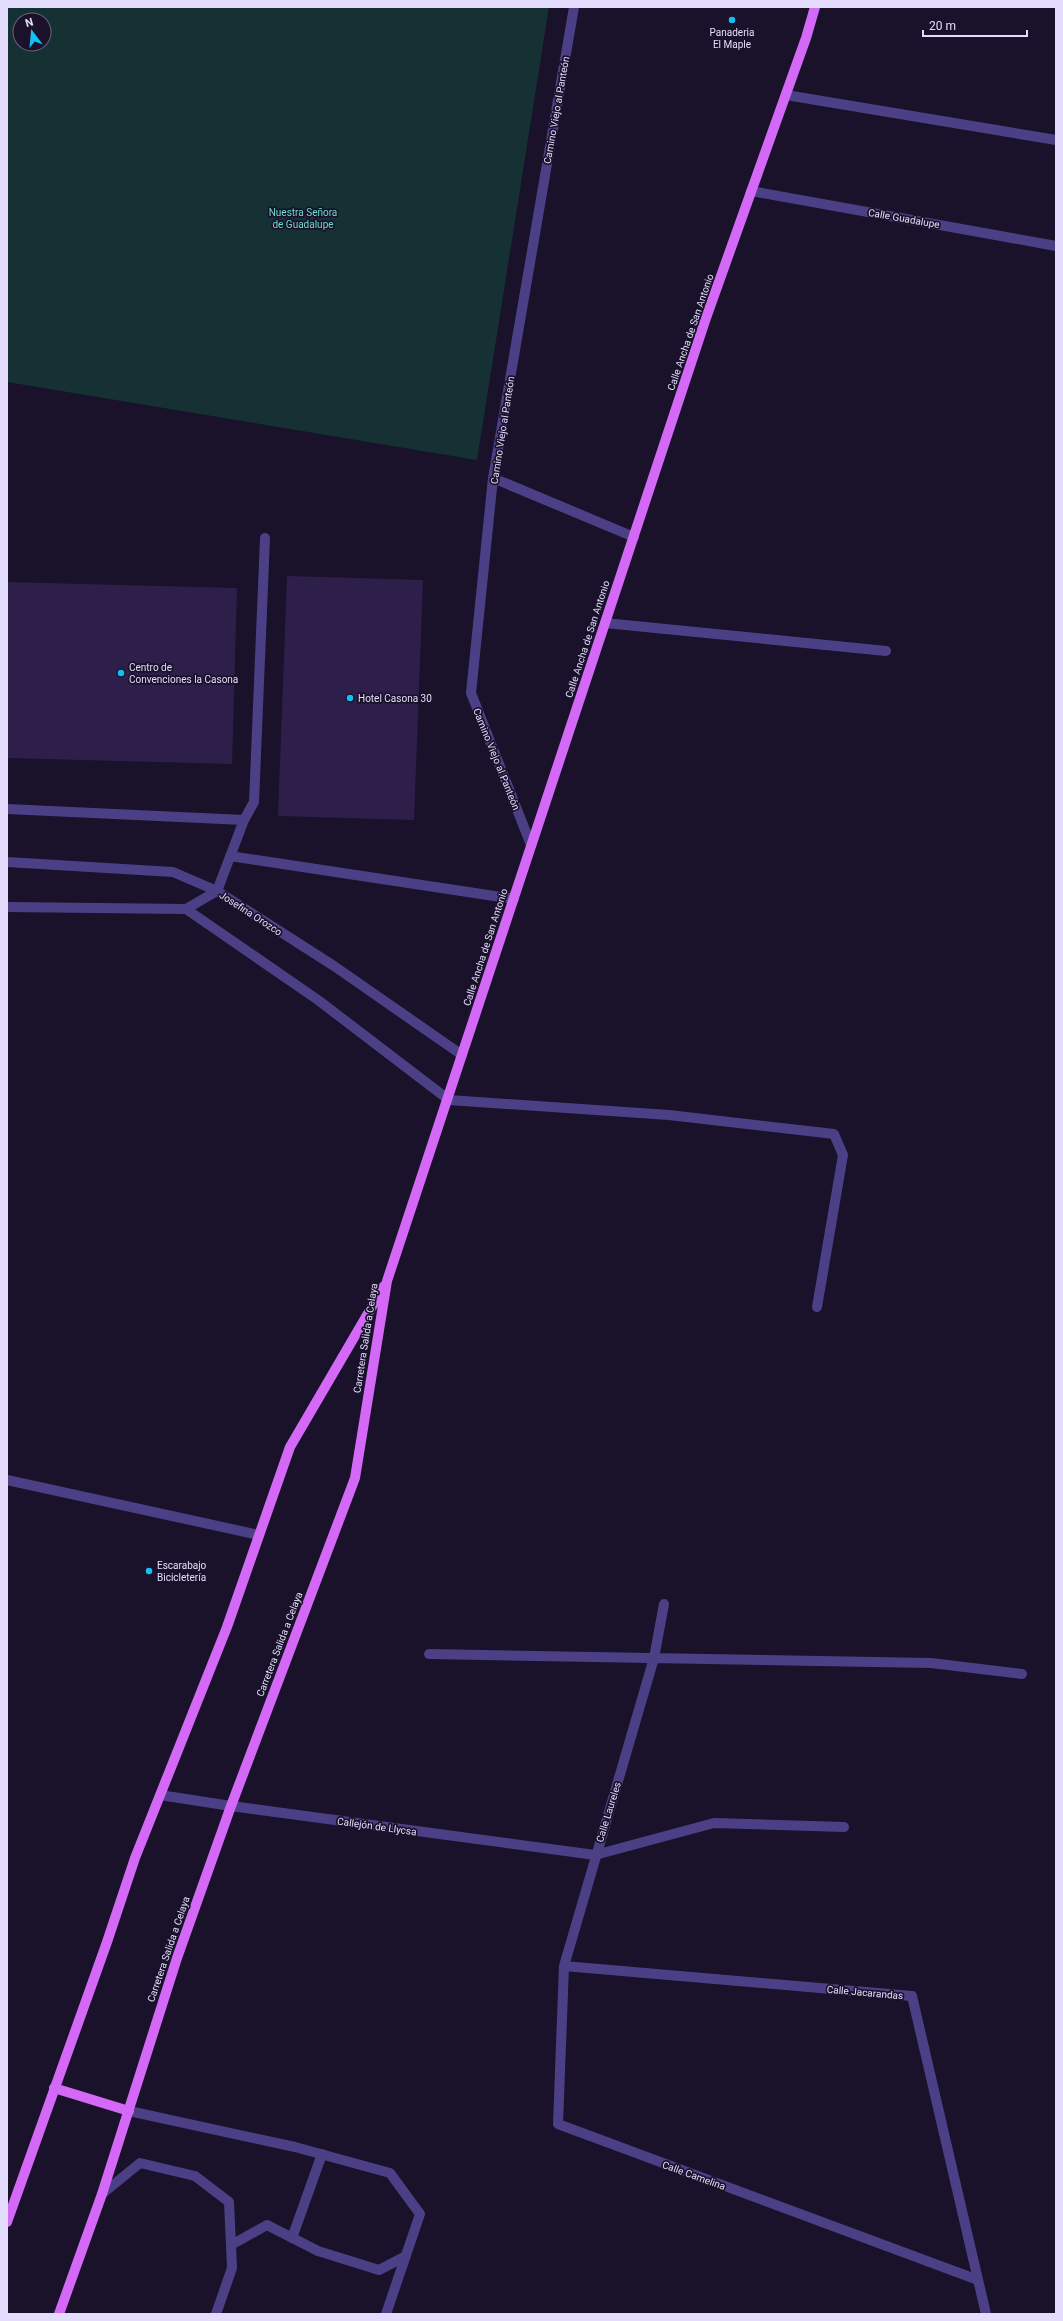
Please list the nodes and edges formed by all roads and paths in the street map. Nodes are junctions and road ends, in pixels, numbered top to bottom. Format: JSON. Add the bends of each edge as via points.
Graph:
{"nodes":[{"id":1,"x":574,"y":7,"type":"edge"},
{"id":2,"x":815,"y":7,"type":"edge"},
{"id":3,"x":786,"y":95,"type":"junction"},
{"id":4,"x":1056,"y":140,"type":"edge"},
{"id":5,"x":752,"y":191,"type":"junction"},
{"id":6,"x":1056,"y":246,"type":"edge"},
{"id":7,"x":493,"y":478,"type":"junction"},
{"id":8,"x":634,"y":537,"type":"junction"},
{"id":9,"x":265,"y":538,"type":"dead end"},
{"id":10,"x":605,"y":623,"type":"junction"},
{"id":11,"x":886,"y":650,"type":"dead end"},
{"id":12,"x":7,"y":809,"type":"edge"},
{"id":13,"x":244,"y":820,"type":"junction"},
{"id":14,"x":531,"y":845,"type":"junction"},
{"id":15,"x":230,"y":856,"type":"junction"},
{"id":16,"x":7,"y":862,"type":"edge"},
{"id":17,"x":217,"y":891,"type":"junction"},
{"id":18,"x":514,"y":899,"type":"junction"},
{"id":19,"x":7,"y":907,"type":"edge"},
{"id":20,"x":186,"y":909,"type":"junction"},
{"id":21,"x":462,"y":1055,"type":"junction"},
{"id":22,"x":449,"y":1100,"type":"junction"},
{"id":23,"x":387,"y":1281,"type":"junction"},
{"id":24,"x":817,"y":1308,"type":"dead end"},
{"id":25,"x":7,"y":1480,"type":"edge"},
{"id":26,"x":259,"y":1534,"type":"junction"},
{"id":27,"x":664,"y":1604,"type":"dead end"},
{"id":28,"x":429,"y":1654,"type":"dead end"},
{"id":29,"x":654,"y":1658,"type":"junction"},
{"id":30,"x":1022,"y":1674,"type":"dead end"},
{"id":31,"x":160,"y":1795,"type":"junction"},
{"id":32,"x":231,"y":1806,"type":"junction"},
{"id":33,"x":844,"y":1827,"type":"dead end"},
{"id":34,"x":595,"y":1855,"type":"junction"},
{"id":35,"x":564,"y":1966,"type":"junction"},
{"id":36,"x":54,"y":2088,"type":"junction"},
{"id":37,"x":129,"y":2111,"type":"junction"},
{"id":38,"x":322,"y":2154,"type":"junction"},
{"id":39,"x":102,"y":2194,"type":"junction"},
{"id":40,"x":7,"y":2222,"type":"edge"},
{"id":41,"x":292,"y":2238,"type":"junction"},
{"id":42,"x":231,"y":2245,"type":"junction"},
{"id":43,"x":406,"y":2256,"type":"junction"},
{"id":44,"x":978,"y":2280,"type":"junction"},
{"id":45,"x":59,"y":2314,"type":"edge"},
{"id":46,"x":216,"y":2314,"type":"edge"},
{"id":47,"x":386,"y":2314,"type":"edge"},
{"id":48,"x":986,"y":2314,"type":"edge"}],
"edges":[{"from":1,"to":7,"type":"street","name":"Camino Viejo al Panteón"},
{"from":2,"to":3,"type":"main road","name":"Calle Ancha de San Antonio"},
{"from":3,"to":4,"type":"street"},
{"from":3,"to":5,"type":"main road","name":"Calle Ancha de San Antonio"},
{"from":5,"to":6,"type":"street","name":"Calle Guadalupe"},
{"from":5,"to":8,"type":"main road","name":"Calle Ancha de San Antonio","via":[[706,318]]},
{"from":7,"to":8,"type":"street"},
{"from":7,"to":14,"type":"street","name":"Camino Viejo al Panteón","via":[[471,693]]},
{"from":8,"to":10,"type":"main road","name":"Calle Ancha de San Antonio"},
{"from":9,"to":13,"type":"street","via":[[254,802]]},
{"from":10,"to":11,"type":"street"},
{"from":10,"to":14,"type":"main road","name":"Calle Ancha de San Antonio"},
{"from":12,"to":13,"type":"street"},
{"from":13,"to":15,"type":"street"},
{"from":14,"to":18,"type":"main road","name":"Calle Ancha de San Antonio"},
{"from":15,"to":17,"type":"street"},
{"from":15,"to":18,"type":"street"},
{"from":16,"to":17,"type":"street","name":"Josefina Orozco","via":[[173,872]]},
{"from":17,"to":20,"type":"street"},
{"from":17,"to":21,"type":"street","name":"Josefina Orozco","via":[[334,966]]},
{"from":18,"to":21,"type":"main road","name":"Calle Ancha de San Antonio"},
{"from":19,"to":20,"type":"street"},
{"from":20,"to":22,"type":"street","via":[[318,1000]]},
{"from":21,"to":22,"type":"main road","name":"Calle Ancha de San Antonio"},
{"from":22,"to":23,"type":"main road","name":"Calle Ancha de San Antonio"},
{"from":22,"to":24,"type":"street","via":[[669,1115],[834,1134],[843,1155]]},
{"from":23,"to":26,"type":"main road","name":"Carretera Salida a Celaya","via":[[290,1446]]},
{"from":23,"to":32,"type":"main road","name":"Carretera Salida a Celaya","via":[[355,1478]]},
{"from":25,"to":26,"type":"street"},
{"from":26,"to":31,"type":"main road","name":"Carretera Salida a Celaya","via":[[227,1627]]},
{"from":27,"to":29,"type":"street","name":"Calle Laureles"},
{"from":28,"to":29,"type":"street"},
{"from":29,"to":30,"type":"street","via":[[931,1664]]},
{"from":29,"to":34,"type":"street","name":"Calle Laureles"},
{"from":31,"to":32,"type":"street","name":"Callejón de Llycsa"},
{"from":31,"to":36,"type":"main road","name":"Carretera Salida a Celaya","via":[[135,1858]]},
{"from":32,"to":34,"type":"street","name":"Callejón de Llycsa"},
{"from":32,"to":37,"type":"main road","name":"Carretera Salida a Celaya","via":[[175,1965]]},
{"from":33,"to":34,"type":"street","via":[[714,1822]]},
{"from":34,"to":35,"type":"street","name":"Calle Laureles"},
{"from":35,"to":44,"type":"street","name":"Calle Camelina","via":[[558,2124]]},
{"from":35,"to":44,"type":"street","name":"Calle Jacarandas","via":[[912,1996]]},
{"from":36,"to":37,"type":"main road"},
{"from":36,"to":40,"type":"main road","name":"Carretera Salida a Celaya"},
{"from":37,"to":38,"type":"street"},
{"from":37,"to":39,"type":"main road","name":"Carretera Salida a Celaya"},
{"from":38,"to":41,"type":"street"},
{"from":38,"to":43,"type":"street","via":[[390,2173],[420,2214]]},
{"from":39,"to":42,"type":"street","via":[[140,2163],[195,2176],[229,2202]]},
{"from":39,"to":45,"type":"main road","name":"Carretera Salida a Celaya"},
{"from":41,"to":42,"type":"street","via":[[267,2225]]},
{"from":41,"to":43,"type":"street","via":[[318,2251],[380,2270]]},
{"from":42,"to":46,"type":"street","via":[[232,2268]]},
{"from":43,"to":47,"type":"street"},
{"from":44,"to":48,"type":"street","name":"Calle Jacarandas"}]}
